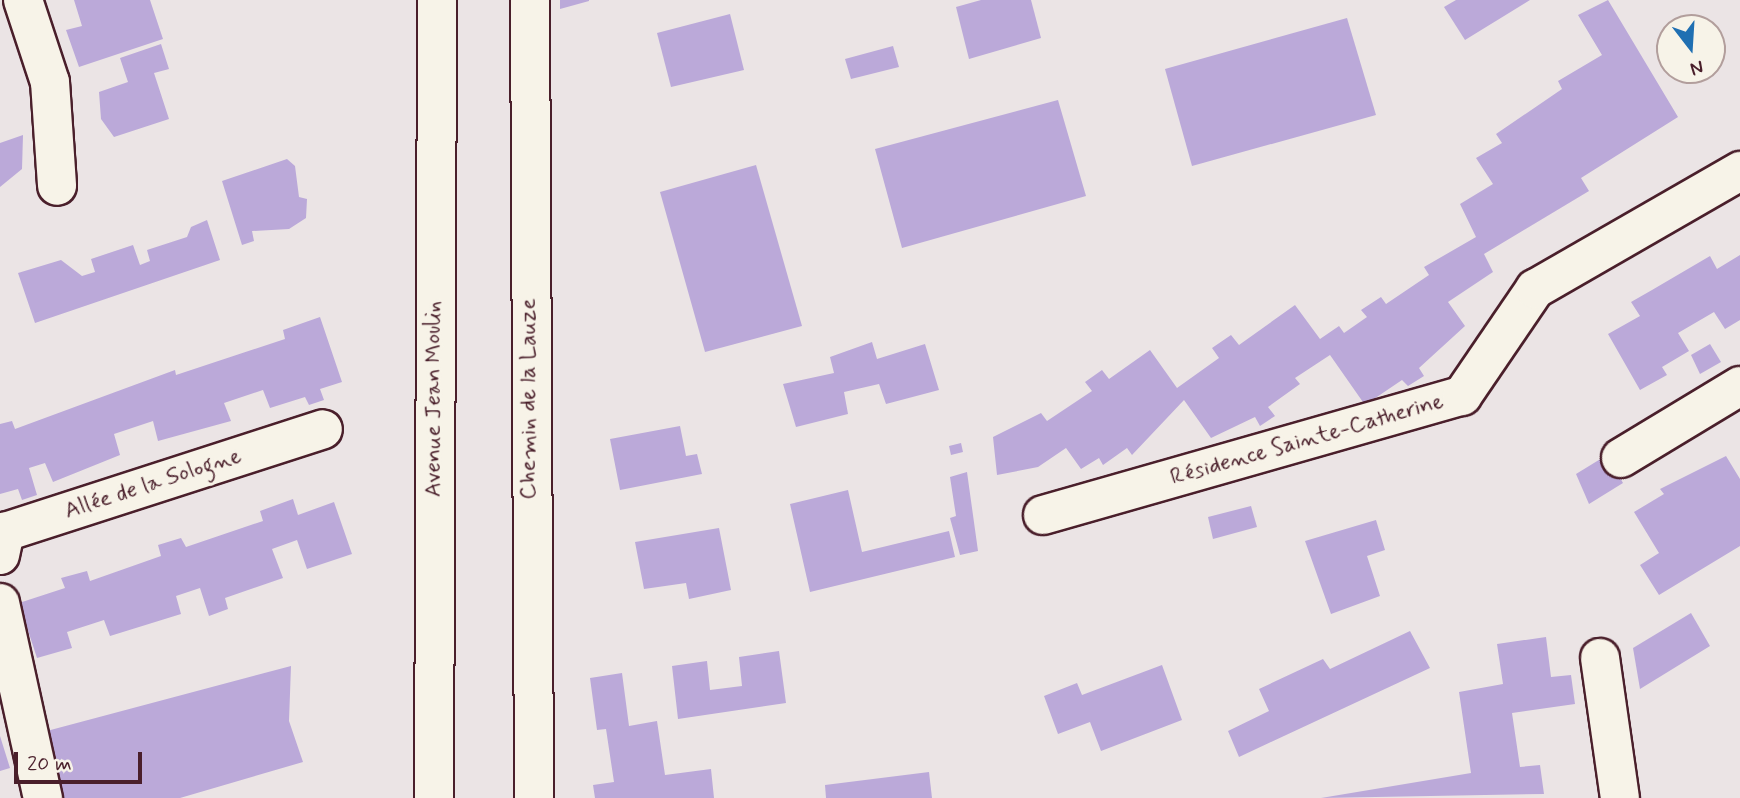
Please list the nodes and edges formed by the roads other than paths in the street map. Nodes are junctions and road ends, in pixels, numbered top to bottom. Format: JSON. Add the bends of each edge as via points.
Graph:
{"nodes":[{"id":1,"x":23,"y":0,"type":"edge"},
{"id":2,"x":437,"y":0,"type":"edge"},
{"id":3,"x":530,"y":0,"type":"edge"},
{"id":4,"x":1740,"y":171,"type":"edge"},
{"id":5,"x":57,"y":186,"type":"dead end"},
{"id":6,"x":1740,"y":386,"type":"edge"},
{"id":7,"x":323,"y":429,"type":"dead end"},
{"id":8,"x":1621,"y":458,"type":"dead end"},
{"id":9,"x":1043,"y":515,"type":"dead end"},
{"id":10,"x":0,"y":555,"type":"edge"},
{"id":11,"x":0,"y":603,"type":"edge"},
{"id":12,"x":1600,"y":658,"type":"dead end"},
{"id":13,"x":43,"y":798,"type":"edge"},
{"id":14,"x":434,"y":798,"type":"edge"},
{"id":15,"x":534,"y":798,"type":"edge"},
{"id":16,"x":1620,"y":798,"type":"edge"}],
"edges":[{"from":1,"to":5,"type":"street","via":[[50,82]]},
{"from":2,"to":14,"type":"street","name":"Avenue Jean Moulin"},
{"from":3,"to":15,"type":"street","name":"Chemin de la Lauze"},
{"from":4,"to":9,"type":"street","name":"Résidence Sainte-Catherine","via":[[1535,289],[1462,396]]},
{"from":6,"to":8,"type":"street"},
{"from":7,"to":10,"type":"street","name":"Allée de la Sologne","via":[[5,532]]},
{"from":11,"to":13,"type":"street"},
{"from":12,"to":16,"type":"street"}]}
